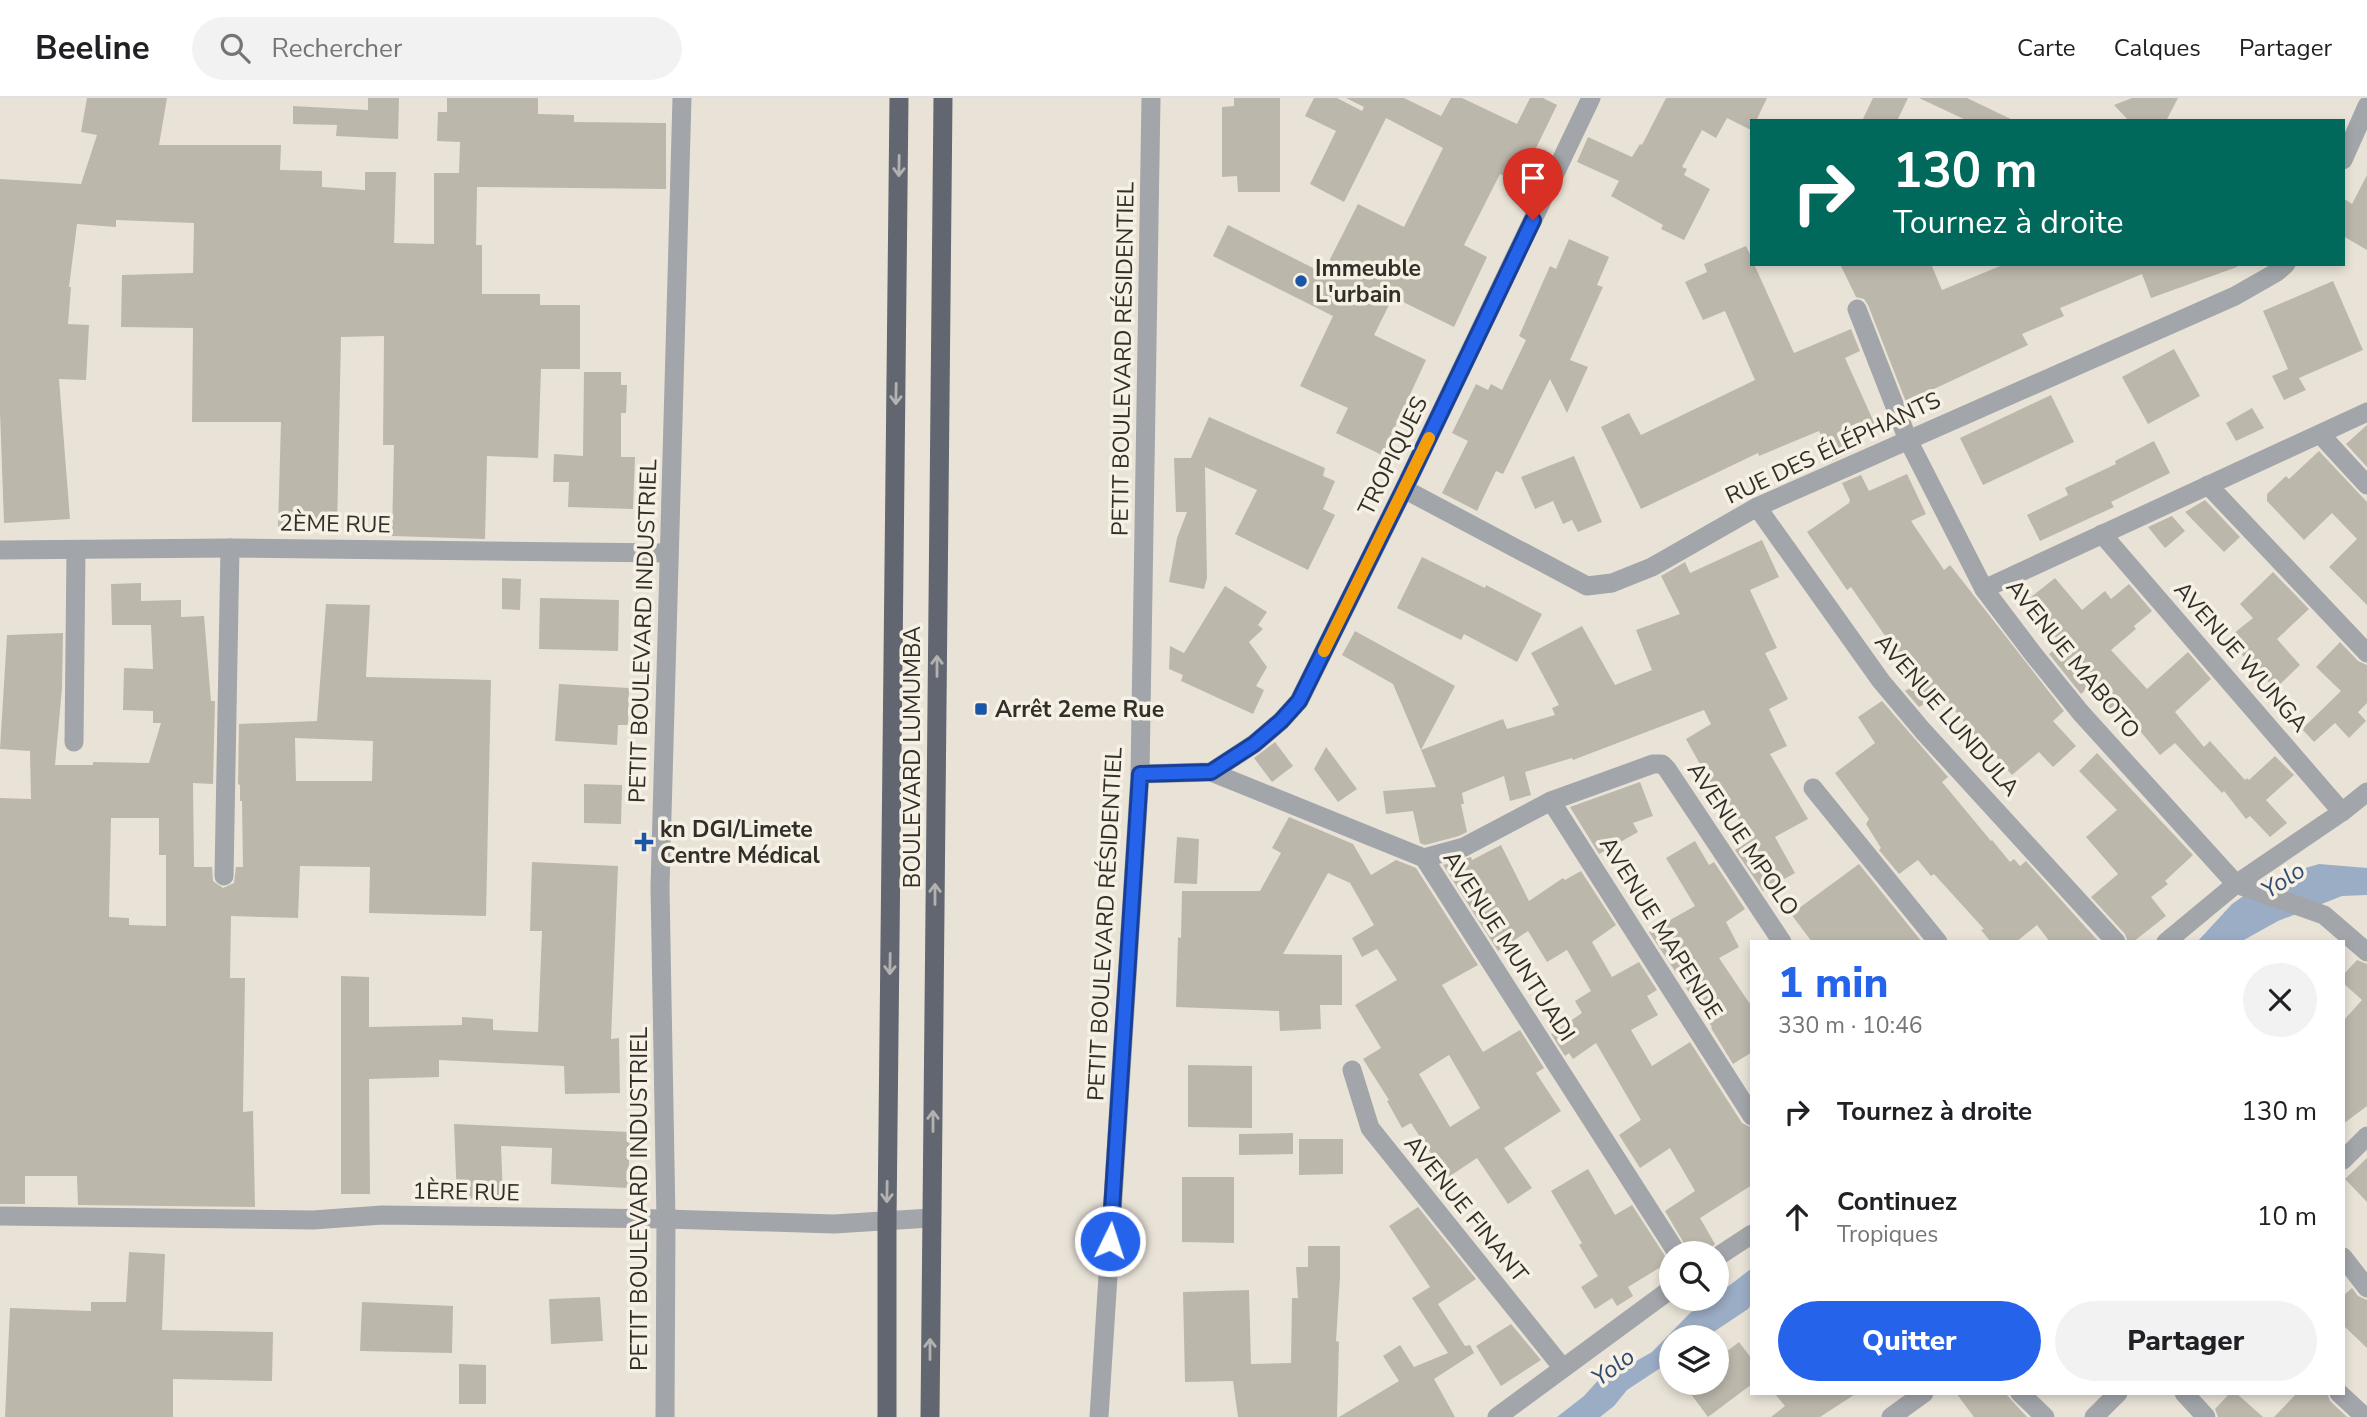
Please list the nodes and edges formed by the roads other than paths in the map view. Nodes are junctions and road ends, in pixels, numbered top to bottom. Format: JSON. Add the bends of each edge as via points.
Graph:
{"nodes":[{"id":1,"x":682,"y":98,"type":"edge"},
{"id":2,"x":899,"y":98,"type":"edge"},
{"id":3,"x":943,"y":98,"type":"edge"},
{"id":4,"x":1151,"y":98,"type":"edge"},
{"id":5,"x":1591,"y":98,"type":"edge"},
{"id":6,"x":2367,"y":106,"type":"edge"},
{"id":7,"x":2345,"y":156,"type":"edge"},
{"id":8,"x":2284,"y":266,"type":"edge"},
{"id":9,"x":1857,"y":309,"type":"dead end"},
{"id":10,"x":2367,"y":412,"type":"edge"},
{"id":11,"x":2320,"y":434,"type":"junction"},
{"id":12,"x":1909,"y":440,"type":"junction"},
{"id":13,"x":2208,"y":485,"type":"junction"},
{"id":14,"x":2367,"y":485,"type":"edge"},
{"id":15,"x":1404,"y":489,"type":"junction"},
{"id":16,"x":1757,"y":507,"type":"junction"},
{"id":17,"x":2102,"y":534,"type":"junction"},
{"id":18,"x":230,"y":548,"type":"junction"},
{"id":19,"x":0,"y":550,"type":"edge"},
{"id":20,"x":76,"y":550,"type":"junction"},
{"id":21,"x":669,"y":553,"type":"junction"},
{"id":22,"x":1984,"y":589,"type":"junction"},
{"id":23,"x":2367,"y":653,"type":"edge"},
{"id":24,"x":74,"y":742,"type":"dead end"},
{"id":25,"x":1211,"y":772,"type":"junction"},
{"id":26,"x":1140,"y":774,"type":"junction"},
{"id":27,"x":1813,"y":788,"type":"dead end"},
{"id":28,"x":2367,"y":792,"type":"edge"},
{"id":29,"x":1551,"y":801,"type":"junction"},
{"id":30,"x":2342,"y":812,"type":"junction"},
{"id":31,"x":1424,"y":858,"type":"junction"},
{"id":32,"x":224,"y":876,"type":"dead end"},
{"id":33,"x":2236,"y":884,"type":"junction"},
{"id":34,"x":1781,"y":940,"type":"edge"},
{"id":35,"x":1936,"y":940,"type":"edge"},
{"id":36,"x":2114,"y":940,"type":"edge"},
{"id":37,"x":2168,"y":940,"type":"edge"},
{"id":38,"x":2367,"y":952,"type":"edge"},
{"id":39,"x":1352,"y":1070,"type":"dead end"},
{"id":40,"x":1750,"y":1113,"type":"edge"},
{"id":41,"x":2367,"y":1136,"type":"edge"},
{"id":42,"x":2345,"y":1158,"type":"edge"},
{"id":43,"x":0,"y":1216,"type":"edge"},
{"id":44,"x":931,"y":1218,"type":"junction"},
{"id":45,"x":666,"y":1219,"type":"junction"},
{"id":46,"x":887,"y":1222,"type":"junction"},
{"id":47,"x":1750,"y":1235,"type":"edge"},
{"id":48,"x":1669,"y":1241,"type":"edge"},
{"id":49,"x":1729,"y":1249,"type":"edge"},
{"id":50,"x":2345,"y":1260,"type":"edge"},
{"id":51,"x":2367,"y":1287,"type":"edge"},
{"id":52,"x":1659,"y":1298,"type":"edge"},
{"id":53,"x":1563,"y":1367,"type":"junction"},
{"id":54,"x":1921,"y":1395,"type":"edge"},
{"id":55,"x":2022,"y":1395,"type":"edge"},
{"id":56,"x":2116,"y":1395,"type":"edge"},
{"id":57,"x":2186,"y":1395,"type":"edge"},
{"id":58,"x":2341,"y":1395,"type":"edge"},
{"id":59,"x":665,"y":1417,"type":"edge"},
{"id":60,"x":887,"y":1417,"type":"edge"},
{"id":61,"x":930,"y":1417,"type":"edge"},
{"id":62,"x":1099,"y":1417,"type":"edge"},
{"id":63,"x":1497,"y":1417,"type":"edge"},
{"id":64,"x":1891,"y":1417,"type":"edge"},
{"id":65,"x":2045,"y":1417,"type":"edge"},
{"id":66,"x":2094,"y":1417,"type":"edge"},
{"id":67,"x":2206,"y":1417,"type":"edge"},
{"id":68,"x":2365,"y":1417,"type":"edge"}],
"edges":[{"from":1,"to":21,"type":"street","name":"PETIT BOULEVARD INDUSTRIEL"},
{"from":2,"to":46,"type":"highway","name":"BOULEVARD LUMUMBA","one_way":true},
{"from":44,"to":3,"type":"highway","name":"BOULEVARD LUMUMBA","one_way":true},
{"from":4,"to":26,"type":"street","name":"PETIT BOULEVARD RÉSIDENTIEL"},
{"from":5,"to":15,"type":"street","name":"TROPIQUES"},
{"from":6,"to":7,"type":"street"},
{"from":8,"to":12,"type":"street","name":"RUE DES ÉLÉPHANTS","via":[[2235,296]]},
{"from":9,"to":12,"type":"street","name":"AVENUE MABOTO"},
{"from":10,"to":11,"type":"street"},
{"from":11,"to":13,"type":"street"},
{"from":11,"to":14,"type":"street"},
{"from":12,"to":16,"type":"street","name":"RUE DES ÉLÉPHANTS"},
{"from":12,"to":22,"type":"street","name":"AVENUE MABOTO"},
{"from":13,"to":17,"type":"street"},
{"from":13,"to":23,"type":"street"},
{"from":15,"to":16,"type":"street","name":"RUE DES ÉLÉPHANTS","via":[[1587,586],[1612,583],[1652,567]]},
{"from":15,"to":25,"type":"street","name":"TROPIQUES","via":[[1299,701],[1254,744]]},
{"from":16,"to":36,"type":"street","name":"AVENUE LUNDULA","via":[[1881,681]]},
{"from":17,"to":22,"type":"street"},
{"from":17,"to":30,"type":"street","name":"AVENUE WUNGA"},
{"from":18,"to":20,"type":"street","name":"2ÈME RUE"},
{"from":18,"to":21,"type":"street","name":"2ÈME RUE"},
{"from":18,"to":32,"type":"street"},
{"from":19,"to":20,"type":"street","name":"2ÈME RUE"},
{"from":20,"to":24,"type":"street"},
{"from":21,"to":45,"type":"street","name":"PETIT BOULEVARD INDUSTRIEL","via":[[660,887]]},
{"from":22,"to":33,"type":"street","name":"AVENUE MABOTO","via":[[2081,713]]},
{"from":25,"to":26,"type":"street"},
{"from":25,"to":31,"type":"street","name":"AVENUE MUNTUADI"},
{"from":26,"to":62,"type":"street","name":"PETIT BOULEVARD RÉSIDENTIEL"},
{"from":27,"to":35,"type":"street"},
{"from":28,"to":30,"type":"street"},
{"from":29,"to":31,"type":"street","via":[[1464,847]]},
{"from":29,"to":34,"type":"street","name":"AVENUE MPOLO","via":[[1662,764]]},
{"from":29,"to":40,"type":"street","name":"AVENUE MAPENDE"},
{"from":30,"to":33,"type":"street"},
{"from":31,"to":48,"type":"street","name":"AVENUE MUNTUADI"},
{"from":33,"to":37,"type":"street"},
{"from":33,"to":38,"type":"street","via":[[2324,915]]},
{"from":39,"to":53,"type":"street","name":"AVENUE FINANT","via":[[1370,1128]]},
{"from":41,"to":42,"type":"street"},
{"from":43,"to":45,"type":"street","name":"1ÈRE RUE"},
{"from":44,"to":46,"type":"street","name":"1ÈRE RUE"},
{"from":61,"to":44,"type":"highway","name":"BOULEVARD LUMUMBA","one_way":true},
{"from":45,"to":46,"type":"street","name":"1ÈRE RUE"},
{"from":45,"to":59,"type":"street","name":"PETIT BOULEVARD INDUSTRIEL"},
{"from":46,"to":60,"type":"highway","name":"BOULEVARD LUMUMBA"},
{"from":47,"to":49,"type":"street"},
{"from":50,"to":51,"type":"street"},
{"from":52,"to":53,"type":"street"},
{"from":53,"to":63,"type":"street"},
{"from":54,"to":64,"type":"street"},
{"from":55,"to":65,"type":"street"},
{"from":56,"to":66,"type":"street"},
{"from":57,"to":67,"type":"street"},
{"from":58,"to":68,"type":"street"}]}
